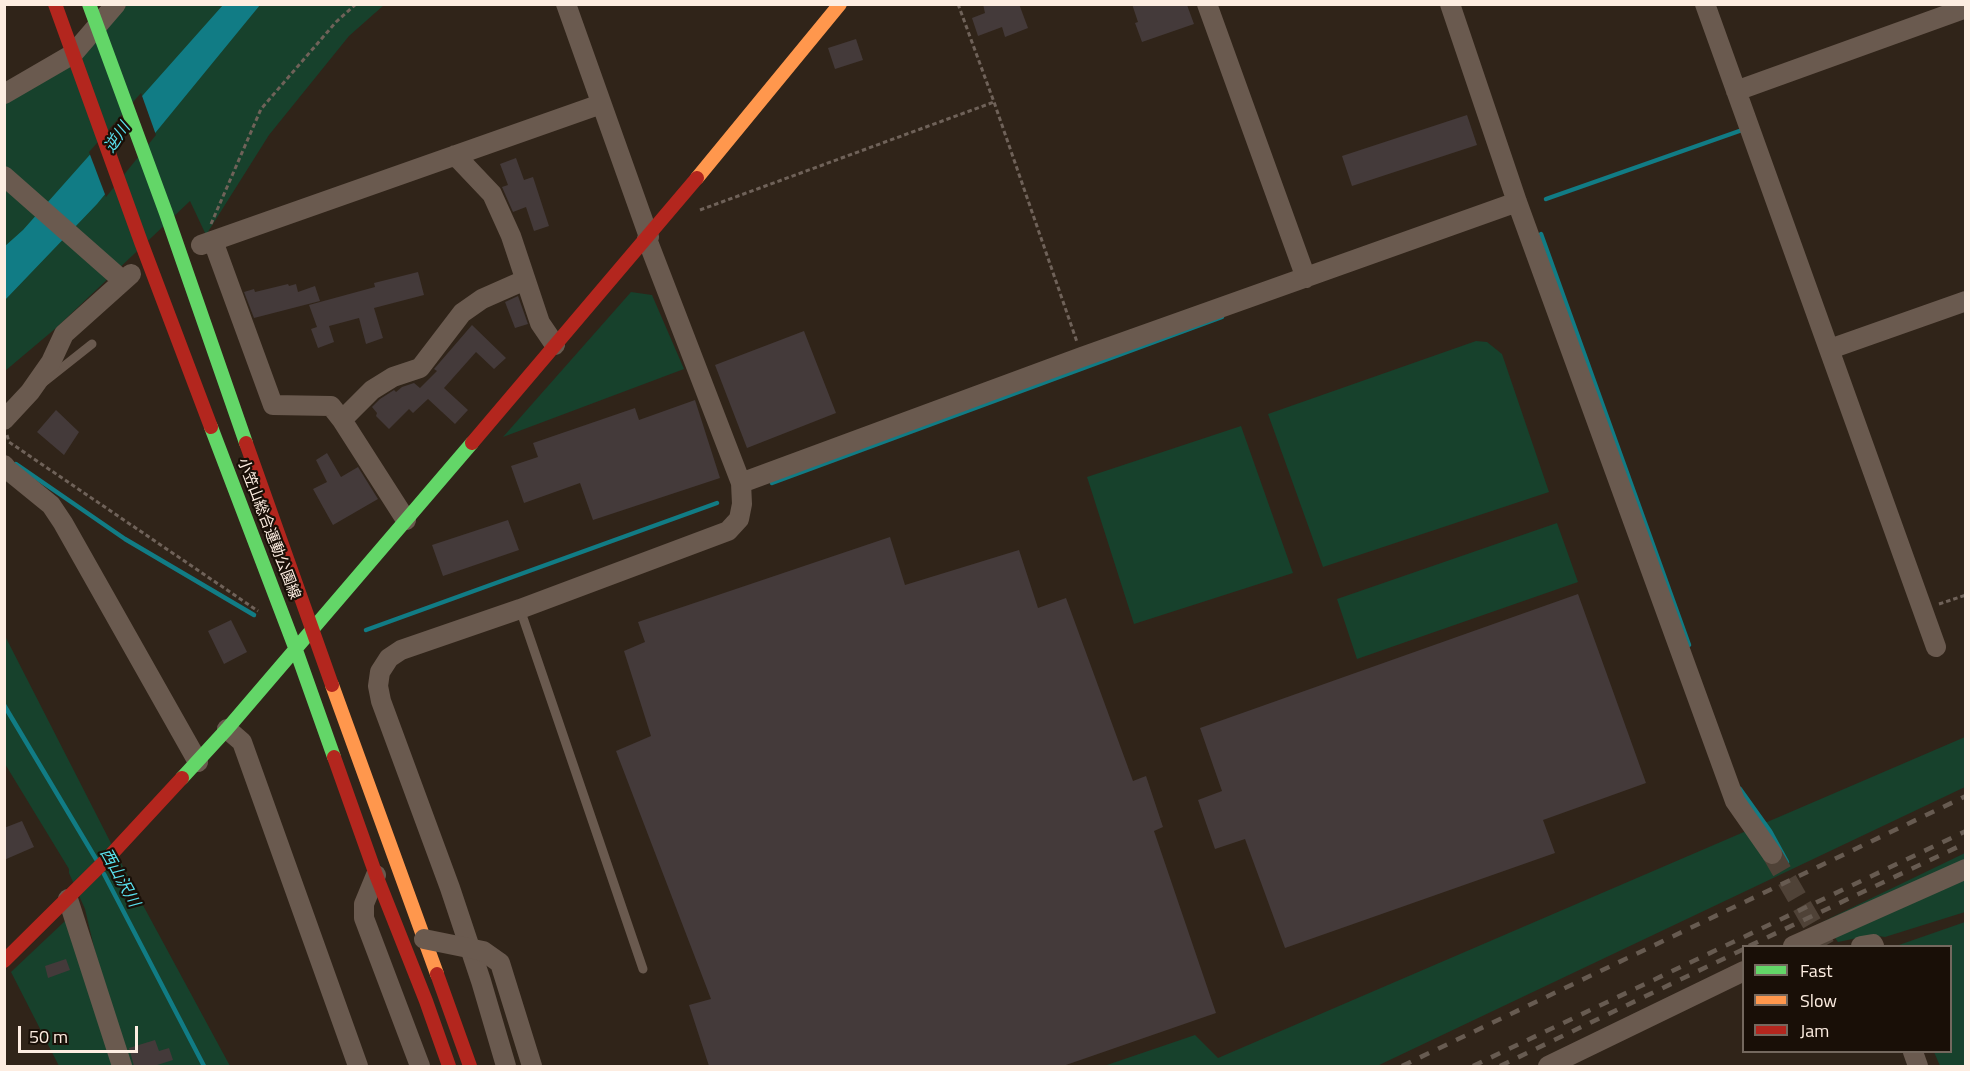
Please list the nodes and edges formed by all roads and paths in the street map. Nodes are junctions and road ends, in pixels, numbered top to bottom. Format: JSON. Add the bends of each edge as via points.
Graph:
{"nodes":[{"id":1,"x":55,"y":4,"type":"edge"},
{"id":2,"x":89,"y":4,"type":"edge"},
{"id":3,"x":116,"y":4,"type":"edge"},
{"id":4,"x":356,"y":4,"type":"edge"},
{"id":5,"x":566,"y":4,"type":"edge"},
{"id":6,"x":840,"y":4,"type":"edge"},
{"id":7,"x":958,"y":4,"type":"edge"},
{"id":8,"x":1207,"y":4,"type":"edge"},
{"id":9,"x":1450,"y":4,"type":"edge"},
{"id":10,"x":1705,"y":4,"type":"edge"},
{"id":11,"x":1965,"y":8,"type":"edge"},
{"id":12,"x":100,"y":36,"type":"junction"},
{"id":13,"x":77,"y":63,"type":"junction"},
{"id":14,"x":1736,"y":91,"type":"junction"},
{"id":15,"x":4,"y":94,"type":"edge"},
{"id":16,"x":994,"y":102,"type":"junction"},
{"id":17,"x":601,"y":104,"type":"junction"},
{"id":18,"x":455,"y":155,"type":"junction"},
{"id":19,"x":4,"y":176,"type":"edge"},
{"id":20,"x":680,"y":199,"type":"junction"},
{"id":21,"x":1517,"y":202,"type":"junction"},
{"id":22,"x":648,"y":238,"type":"junction"},
{"id":23,"x":207,"y":243,"type":"junction"},
{"id":24,"x":1306,"y":278,"type":"junction"},
{"id":25,"x":525,"y":280,"type":"junction"},
{"id":26,"x":1965,"y":301,"type":"edge"},
{"id":27,"x":92,"y":344,"type":"dead end"},
{"id":28,"x":555,"y":345,"type":"junction"},
{"id":29,"x":1830,"y":349,"type":"junction"},
{"id":30,"x":1082,"y":357,"type":"junction"},
{"id":31,"x":30,"y":392,"type":"junction"},
{"id":32,"x":5,"y":419,"type":"edge"},
{"id":33,"x":342,"y":420,"type":"junction"},
{"id":34,"x":4,"y":465,"type":"edge"},
{"id":35,"x":741,"y":483,"type":"junction"},
{"id":36,"x":406,"y":520,"type":"junction"},
{"id":37,"x":1965,"y":595,"type":"edge"},
{"id":38,"x":520,"y":609,"type":"junction"},
{"id":39,"x":1923,"y":610,"type":"junction"},
{"id":40,"x":267,"y":617,"type":"dead end"},
{"id":41,"x":312,"y":631,"type":"junction"},
{"id":42,"x":1936,"y":647,"type":"dead end"},
{"id":43,"x":296,"y":650,"type":"junction"},
{"id":44,"x":227,"y":729,"type":"junction"},
{"id":45,"x":198,"y":762,"type":"junction"},
{"id":46,"x":1772,"y":854,"type":"tunnel mouth"},
{"id":47,"x":1965,"y":868,"type":"edge"},
{"id":48,"x":376,"y":875,"type":"junction"},
{"id":49,"x":68,"y":899,"type":"junction"},
{"id":50,"x":424,"y":939,"type":"junction"},
{"id":51,"x":1795,"y":945,"type":"edge"},
{"id":52,"x":4,"y":961,"type":"edge"},
{"id":53,"x":643,"y":969,"type":"dead end"},
{"id":54,"x":1742,"y":971,"type":"edge"},
{"id":55,"x":122,"y":1066,"type":"edge"},
{"id":56,"x":358,"y":1066,"type":"edge"},
{"id":57,"x":420,"y":1066,"type":"edge"},
{"id":58,"x":449,"y":1066,"type":"edge"},
{"id":59,"x":470,"y":1066,"type":"edge"},
{"id":60,"x":506,"y":1066,"type":"edge"},
{"id":61,"x":531,"y":1066,"type":"edge"},
{"id":62,"x":1548,"y":1066,"type":"edge"}],
"edges":[{"from":1,"to":13,"type":"main road","name":"小笠山総合運動公園線"},
{"from":2,"to":12,"type":"main road","name":"小笠山総合運動公園線"},
{"from":3,"to":12,"type":"street"},
{"from":4,"to":23,"type":"path","via":[[261,109]]},
{"from":5,"to":17,"type":"street"},
{"from":6,"to":20,"type":"main road"},
{"from":7,"to":16,"type":"path"},
{"from":8,"to":24,"type":"street"},
{"from":9,"to":21,"type":"street"},
{"from":10,"to":14,"type":"street"},
{"from":11,"to":14,"type":"street"},
{"from":12,"to":13,"type":"street"},
{"from":12,"to":41,"type":"main road","name":"小笠山総合運動公園線"},
{"from":13,"to":15,"type":"street"},
{"from":13,"to":43,"type":"main road","name":"小笠山総合運動公園線"},
{"from":14,"to":29,"type":"street"},
{"from":16,"to":20,"type":"path","via":[[700,210]]},
{"from":16,"to":30,"type":"path"},
{"from":17,"to":18,"type":"street"},
{"from":17,"to":22,"type":"street"},
{"from":18,"to":23,"type":"street"},
{"from":18,"to":25,"type":"street","via":[[492,194]]},
{"from":19,"to":31,"type":"street","via":[[126,277],[63,334],[51,362]]},
{"from":20,"to":22,"type":"main road"},
{"from":21,"to":24,"type":"street"},
{"from":21,"to":46,"type":"street","via":[[1735,801]]},
{"from":22,"to":28,"type":"main road"},
{"from":22,"to":35,"type":"street"},
{"from":23,"to":33,"type":"street","via":[[273,405],[331,406]]},
{"from":24,"to":30,"type":"street"},
{"from":25,"to":28,"type":"street","via":[[540,323]]},
{"from":25,"to":33,"type":"street","via":[[482,299],[462,313],[420,368],[393,377],[372,390]]},
{"from":26,"to":29,"type":"street"},
{"from":27,"to":31,"type":"lane"},
{"from":28,"to":36,"type":"main road"},
{"from":29,"to":39,"type":"street"},
{"from":30,"to":35,"type":"street"},
{"from":31,"to":32,"type":"street"},
{"from":32,"to":40,"type":"path","via":[[9,442]]},
{"from":33,"to":36,"type":"street"},
{"from":34,"to":45,"type":"street","via":[[51,505],[63,523]]},
{"from":35,"to":38,"type":"street","via":[[739,519],[728,531]]},
{"from":36,"to":41,"type":"main road"},
{"from":37,"to":39,"type":"path"},
{"from":38,"to":53,"type":"lane"},
{"from":38,"to":60,"type":"street","via":[[401,650],[389,658],[380,672],[378,686],[450,888]]},
{"from":39,"to":42,"type":"street"},
{"from":41,"to":43,"type":"main road"},
{"from":41,"to":50,"type":"main road","name":"小笠山総合運動公園線"},
{"from":43,"to":44,"type":"main road"},
{"from":43,"to":48,"type":"main road","name":"小笠山総合運動公園線"},
{"from":44,"to":45,"type":"main road"},
{"from":44,"to":56,"type":"street","via":[[242,742]]},
{"from":45,"to":49,"type":"main road"},
{"from":47,"to":51,"type":"street"},
{"from":48,"to":57,"type":"street","via":[[364,904],[364,918]]},
{"from":48,"to":58,"type":"main road","name":"小笠山総合運動公園線"},
{"from":49,"to":52,"type":"main road"},
{"from":49,"to":55,"type":"street"},
{"from":50,"to":59,"type":"main road","name":"小笠山総合運動公園線"},
{"from":50,"to":61,"type":"street","bridge":true,"via":[[483,951],[500,963]]},
{"from":54,"to":62,"type":"street"}]}
